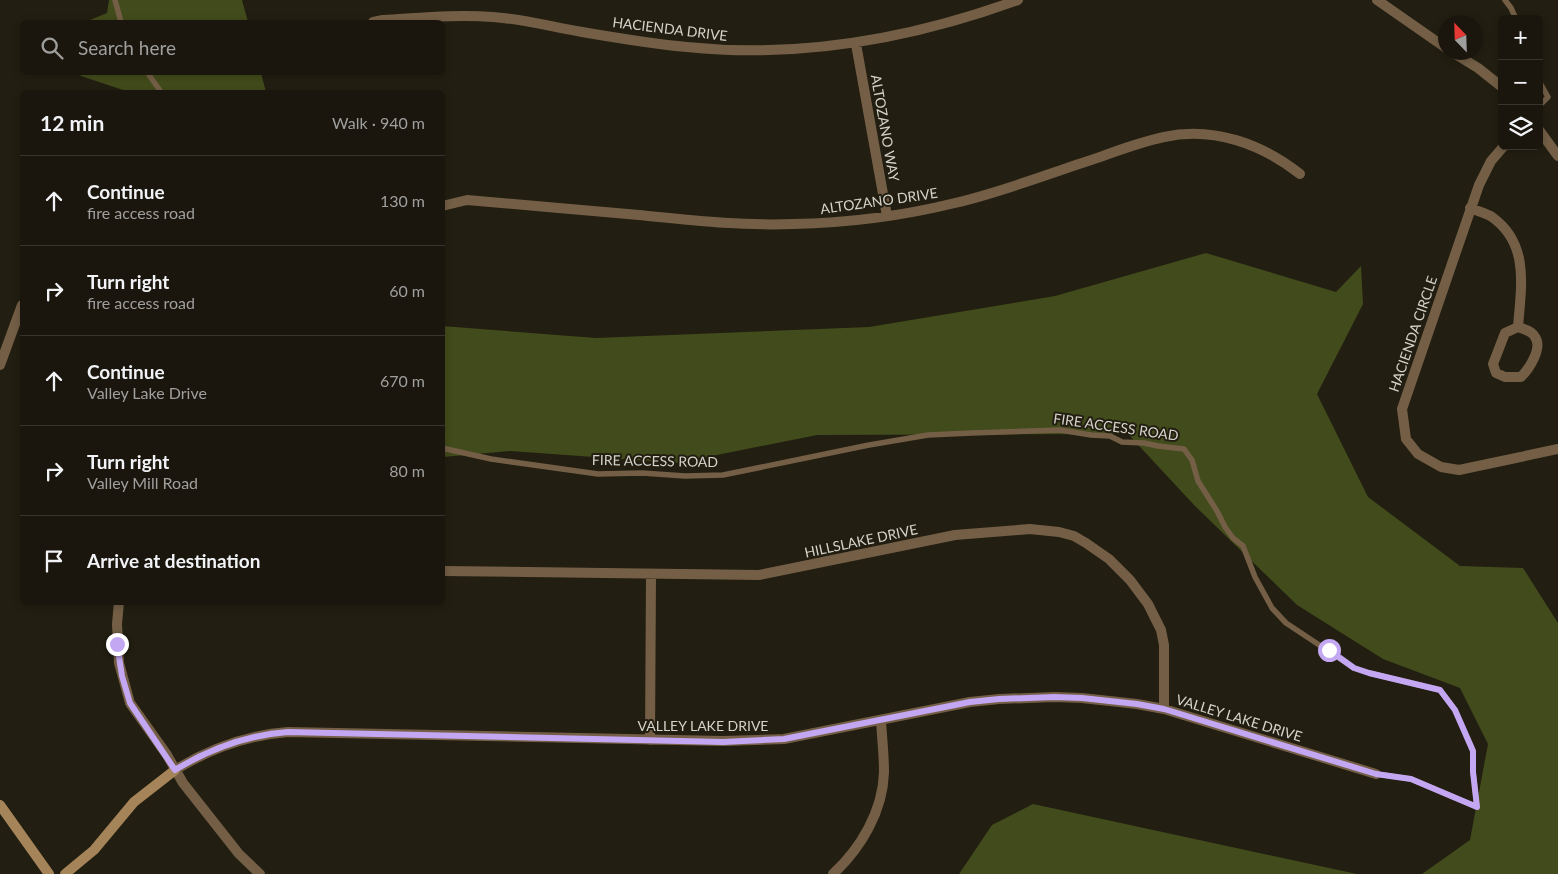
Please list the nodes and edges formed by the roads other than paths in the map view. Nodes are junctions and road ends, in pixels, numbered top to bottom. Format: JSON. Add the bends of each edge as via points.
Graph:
{"nodes":[{"id":1,"x":115,"y":0,"type":"edge"},
{"id":2,"x":1018,"y":0,"type":"edge"},
{"id":3,"x":1377,"y":0,"type":"edge"},
{"id":4,"x":1506,"y":0,"type":"edge"},
{"id":5,"x":1515,"y":15,"type":"edge"},
{"id":6,"x":120,"y":20,"type":"edge"},
{"id":7,"x":383,"y":20,"type":"edge"},
{"id":8,"x":1438,"y":42,"type":"edge"},
{"id":9,"x":856,"y":44,"type":"junction"},
{"id":10,"x":1465,"y":60,"type":"edge"},
{"id":11,"x":149,"y":75,"type":"edge"},
{"id":12,"x":1498,"y":84,"type":"edge"},
{"id":13,"x":1543,"y":88,"type":"edge"},
{"id":14,"x":160,"y":90,"type":"edge"},
{"id":15,"x":1543,"y":102,"type":"edge"},
{"id":16,"x":1543,"y":135,"type":"edge"},
{"id":17,"x":1500,"y":150,"type":"edge"},
{"id":18,"x":1558,"y":156,"type":"edge"},
{"id":19,"x":1300,"y":174,"type":"dead end"},
{"id":20,"x":445,"y":205,"type":"edge"},
{"id":21,"x":1470,"y":208,"type":"junction"},
{"id":22,"x":886,"y":216,"type":"junction"},
{"id":23,"x":20,"y":310,"type":"edge"},
{"id":24,"x":1518,"y":327,"type":"junction"},
{"id":25,"x":0,"y":365,"type":"edge"},
{"id":26,"x":445,"y":449,"type":"edge"},
{"id":27,"x":1558,"y":449,"type":"edge"},
{"id":28,"x":445,"y":571,"type":"edge"},
{"id":29,"x":651,"y":574,"type":"junction"},
{"id":30,"x":119,"y":605,"type":"edge"},
{"id":31,"x":1164,"y":709,"type":"junction"},
{"id":32,"x":881,"y":721,"type":"junction"},
{"id":33,"x":650,"y":740,"type":"junction"},
{"id":34,"x":175,"y":770,"type":"junction"},
{"id":35,"x":1376,"y":774,"type":"joint"},
{"id":36,"x":0,"y":805,"type":"edge"},
{"id":37,"x":50,"y":874,"type":"edge"},
{"id":38,"x":65,"y":874,"type":"edge"},
{"id":39,"x":260,"y":874,"type":"edge"},
{"id":40,"x":833,"y":874,"type":"edge"}],
"edges":[{"from":1,"to":6,"type":"lane"},
{"from":2,"to":9,"type":"street","name":"HACIENDA DRIVE","via":[[916,32]]},
{"from":3,"to":8,"type":"street"},
{"from":4,"to":5,"type":"lane"},
{"from":7,"to":9,"type":"street","name":"HACIENDA DRIVE","via":[[492,17],[722,50],[790,50]]},
{"from":9,"to":22,"type":"street","name":"ALTOZANO WAY"},
{"from":10,"to":12,"type":"street"},
{"from":11,"to":14,"type":"lane"},
{"from":13,"to":15,"type":"lane","via":[[1548,97]]},
{"from":16,"to":18,"type":"street"},
{"from":17,"to":21,"type":"street","name":"HACIENDA CIRCLE","via":[[1484,173]]},
{"from":19,"to":22,"type":"street","name":"ALTOZANO DRIVE","via":[[1274,156],[1246,143],[1216,135],[1181,134],[1164,136],[986,195]]},
{"from":20,"to":22,"type":"street","name":"ALTOZANO DRIVE","via":[[467,200],[758,224],[824,223]]},
{"from":21,"to":24,"type":"street","via":[[1494,219],[1516,247],[1521,270]]},
{"from":21,"to":27,"type":"street","name":"HACIENDA CIRCLE","via":[[1402,409],[1406,439],[1418,454],[1441,467],[1459,470]]},
{"from":23,"to":25,"type":"street"},
{"from":24,"to":24,"type":"street","via":[[1505,333],[1494,364],[1496,373],[1505,377],[1521,377],[1529,369],[1538,346],[1531,332]]},
{"from":26,"to":35,"type":"lane","name":"FIRE ACCESS ROAD","via":[[491,459],[598,474],[686,476],[722,475],[928,435],[1060,430],[1184,449],[1225,527],[1243,546],[1272,608],[1286,623],[1354,668],[1440,690],[1455,710],[1473,751],[1477,807],[1411,779]]},
{"from":28,"to":29,"type":"street","name":"HILLSLAKE DRIVE"},
{"from":29,"to":31,"type":"street","name":"HILLSLAKE DRIVE","via":[[759,575],[955,536],[1030,529],[1059,532],[1074,536],[1109,559],[1148,604],[1161,630],[1164,646]]},
{"from":29,"to":33,"type":"street"},
{"from":30,"to":34,"type":"street","via":[[117,644],[125,690],[130,703]]},
{"from":31,"to":32,"type":"street","name":"VALLEY LAKE DRIVE","via":[[1082,698],[1027,697],[970,702]]},
{"from":31,"to":35,"type":"street","name":"VALLEY LAKE DRIVE"},
{"from":32,"to":33,"type":"street","name":"VALLEY LAKE DRIVE","via":[[784,739],[723,742]]},
{"from":32,"to":40,"type":"street","via":[[882,794],[863,838]]},
{"from":33,"to":34,"type":"street","name":"VALLEY LAKE DRIVE","via":[[288,732],[228,743]]},
{"from":34,"to":38,"type":"street","name":"VALLEY LAKE DRIVE","via":[[134,802],[94,850]]},
{"from":34,"to":39,"type":"street","via":[[239,854]]},
{"from":36,"to":37,"type":"street"}]}
